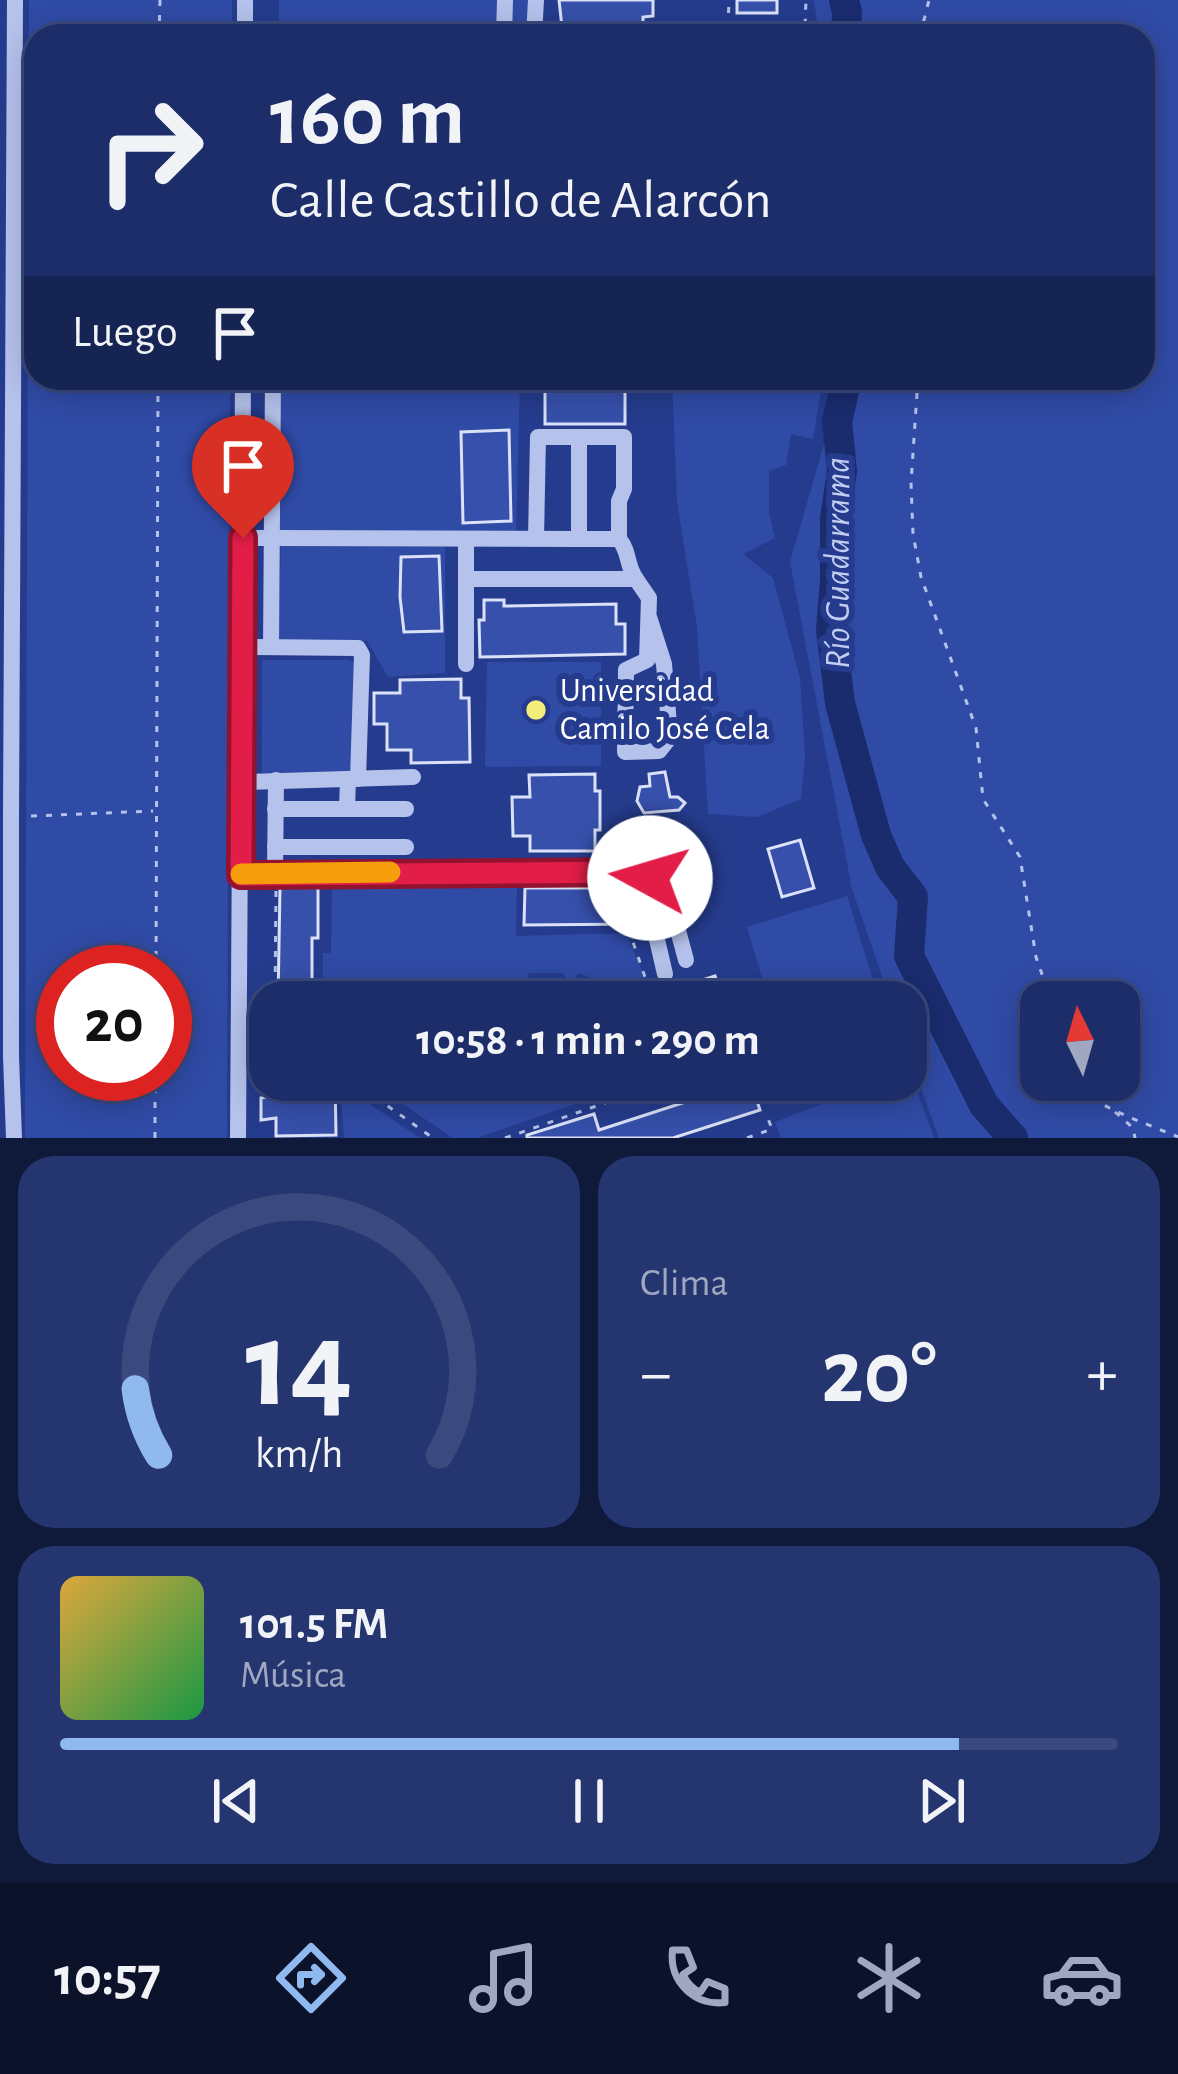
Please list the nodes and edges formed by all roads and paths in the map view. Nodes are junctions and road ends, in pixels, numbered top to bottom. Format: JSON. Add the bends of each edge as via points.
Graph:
{"nodes":[{"id":1,"x":15,"y":0,"type":"edge"},
{"id":2,"x":8,"y":93,"type":"edge"},
{"id":3,"x":158,"y":390,"type":"edge"},
{"id":4,"x":243,"y":390,"type":"edge"},
{"id":5,"x":273,"y":390,"type":"edge"},
{"id":6,"x":917,"y":390,"type":"edge"},
{"id":7,"x":579,"y":437,"type":"junction"},
{"id":8,"x":243,"y":538,"type":"junction"},
{"id":9,"x":272,"y":538,"type":"junction"},
{"id":10,"x":466,"y":538,"type":"junction"},
{"id":11,"x":536,"y":539,"type":"junction"},
{"id":12,"x":579,"y":539,"type":"junction"},
{"id":13,"x":619,"y":539,"type":"junction"},
{"id":14,"x":466,"y":579,"type":"junction"},
{"id":15,"x":636,"y":579,"type":"junction"},
{"id":16,"x":649,"y":616,"type":"junction"},
{"id":17,"x":272,"y":646,"type":"junction"},
{"id":18,"x":242,"y":647,"type":"junction"},
{"id":19,"x":466,"y":664,"type":"dead end"},
{"id":20,"x":413,"y":777,"type":"dead end"},
{"id":21,"x":353,"y":778,"type":"junction"},
{"id":22,"x":276,"y":780,"type":"junction"},
{"id":23,"x":242,"y":782,"type":"junction"},
{"id":24,"x":275,"y":809,"type":"junction"},
{"id":25,"x":347,"y":809,"type":"junction"},
{"id":26,"x":406,"y":809,"type":"dead end"},
{"id":27,"x":157,"y":811,"type":"junction"},
{"id":28,"x":11,"y":817,"type":"junction"},
{"id":29,"x":275,"y":847,"type":"junction"},
{"id":30,"x":406,"y":847,"type":"dead end"},
{"id":31,"x":275,"y":873,"type":"junction"},
{"id":32,"x":241,"y":875,"type":"junction"},
{"id":33,"x":652,"y":922,"type":"junction"},
{"id":34,"x":156,"y":945,"type":"edge"},
{"id":35,"x":686,"y":960,"type":"dead end"},
{"id":36,"x":665,"y":974,"type":"dead end"},
{"id":37,"x":275,"y":981,"type":"edge"},
{"id":38,"x":1044,"y":981,"type":"edge"},
{"id":39,"x":155,"y":1101,"type":"edge"},
{"id":40,"x":381,"y":1101,"type":"edge"},
{"id":41,"x":604,"y":1101,"type":"edge"},
{"id":42,"x":1099,"y":1101,"type":"edge"},
{"id":43,"x":1112,"y":1108,"type":"junction"},
{"id":44,"x":766,"y":1116,"type":"dead end"},
{"id":45,"x":772,"y":1129,"type":"junction"},
{"id":46,"x":1178,"y":1137,"type":"edge"},
{"id":47,"x":14,"y":1138,"type":"edge"},
{"id":48,"x":155,"y":1138,"type":"edge"},
{"id":49,"x":238,"y":1138,"type":"edge"},
{"id":50,"x":433,"y":1138,"type":"edge"},
{"id":51,"x":505,"y":1138,"type":"edge"},
{"id":52,"x":747,"y":1138,"type":"edge"},
{"id":53,"x":776,"y":1138,"type":"edge"},
{"id":54,"x":1136,"y":1138,"type":"edge"}],
"edges":[{"from":1,"to":2,"type":"street"},
{"from":2,"to":28,"type":"street"},
{"from":3,"to":27,"type":"path"},
{"from":4,"to":8,"type":"street"},
{"from":5,"to":9,"type":"street"},
{"from":6,"to":38,"type":"path","via":[[912,500],[921,577],[976,728],[983,799],[1020,856]]},
{"from":7,"to":11,"type":"street","via":[[538,437]]},
{"from":7,"to":12,"type":"street"},
{"from":7,"to":13,"type":"street","via":[[624,437]]},
{"from":8,"to":9,"type":"street"},
{"from":8,"to":18,"type":"street"},
{"from":9,"to":10,"type":"street"},
{"from":9,"to":17,"type":"street"},
{"from":10,"to":11,"type":"street"},
{"from":10,"to":14,"type":"street"},
{"from":11,"to":12,"type":"street"},
{"from":12,"to":13,"type":"street"},
{"from":13,"to":15,"type":"street"},
{"from":14,"to":15,"type":"street"},
{"from":14,"to":19,"type":"street"},
{"from":15,"to":16,"type":"street","via":[[650,598]]},
{"from":16,"to":16,"type":"street","via":[[647,659],[626,670],[626,752],[659,751],[670,737],[664,664]]},
{"from":17,"to":18,"type":"street"},
{"from":17,"to":21,"type":"street","via":[[358,648]]},
{"from":18,"to":23,"type":"street"},
{"from":20,"to":21,"type":"street"},
{"from":21,"to":22,"type":"street"},
{"from":21,"to":25,"type":"street"},
{"from":22,"to":23,"type":"street"},
{"from":22,"to":24,"type":"street"},
{"from":23,"to":32,"type":"street"},
{"from":24,"to":25,"type":"street"},
{"from":24,"to":29,"type":"street"},
{"from":25,"to":26,"type":"street"},
{"from":27,"to":28,"type":"path"},
{"from":27,"to":34,"type":"path"},
{"from":28,"to":47,"type":"street"},
{"from":29,"to":30,"type":"street"},
{"from":29,"to":31,"type":"street"},
{"from":31,"to":32,"type":"street"},
{"from":31,"to":33,"type":"street","via":[[649,872]]},
{"from":31,"to":37,"type":"path"},
{"from":32,"to":49,"type":"street"},
{"from":33,"to":35,"type":"street","via":[[676,923]]},
{"from":33,"to":36,"type":"street"},
{"from":39,"to":48,"type":"path"},
{"from":40,"to":50,"type":"path"},
{"from":41,"to":51,"type":"path"},
{"from":42,"to":43,"type":"path"},
{"from":43,"to":46,"type":"path"},
{"from":43,"to":54,"type":"path"},
{"from":44,"to":45,"type":"path"},
{"from":45,"to":52,"type":"path"},
{"from":45,"to":53,"type":"path"}]}
